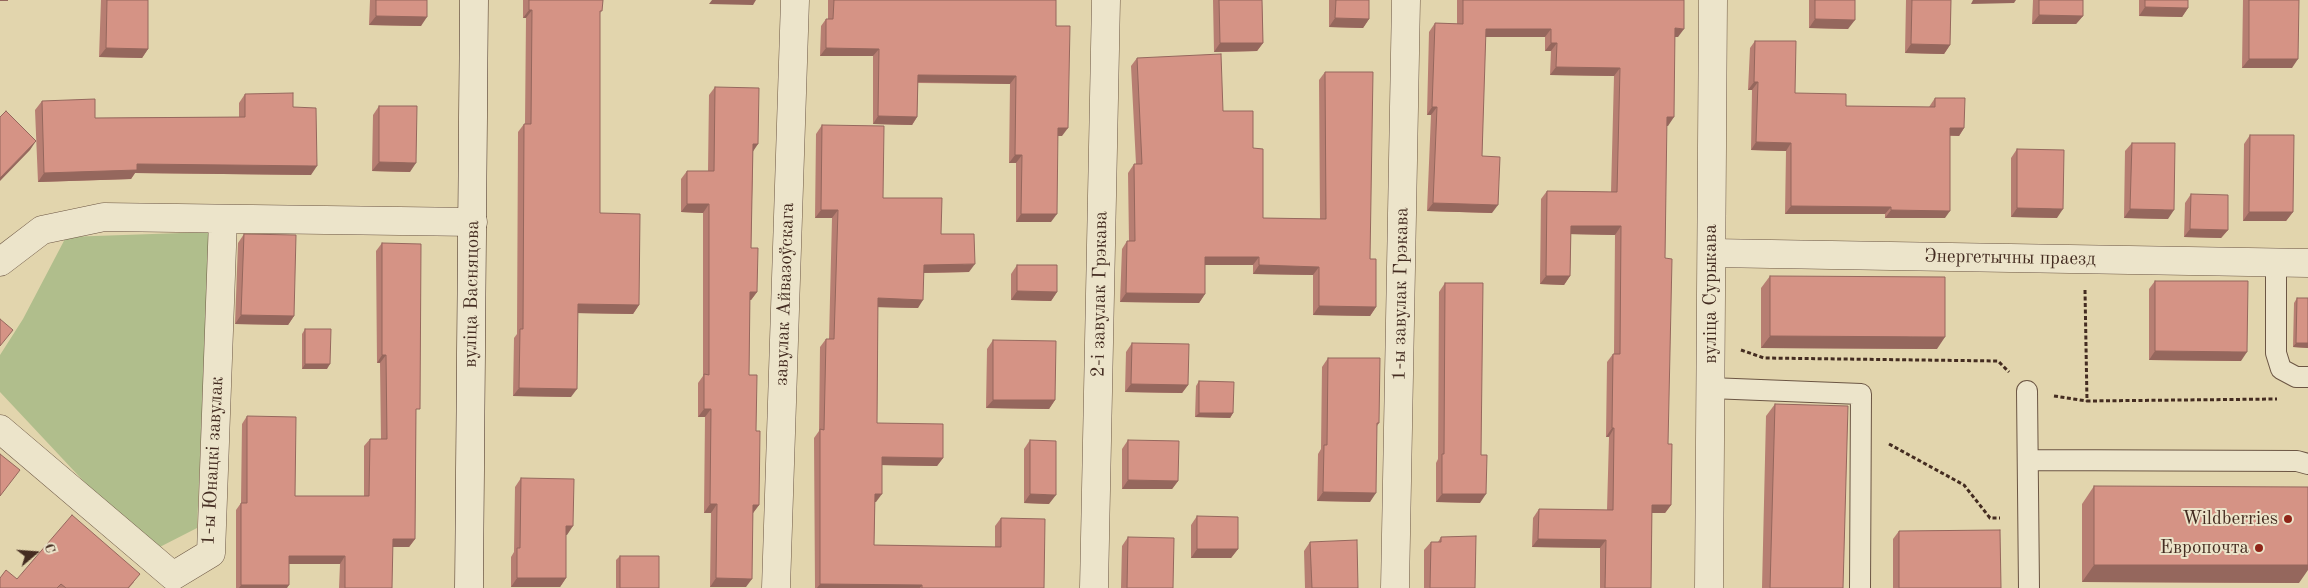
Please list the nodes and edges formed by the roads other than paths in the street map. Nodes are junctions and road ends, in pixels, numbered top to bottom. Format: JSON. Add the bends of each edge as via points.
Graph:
{"nodes":[{"id":1,"x":474,"y":0,"type":"edge"},
{"id":2,"x":795,"y":0,"type":"edge"},
{"id":3,"x":1106,"y":0,"type":"edge"},
{"id":4,"x":1406,"y":0,"type":"edge"},
{"id":5,"x":1713,"y":0,"type":"edge"},
{"id":6,"x":223,"y":219,"type":"junction"},
{"id":7,"x":473,"y":222,"type":"junction"},
{"id":8,"x":1712,"y":253,"type":"junction"},
{"id":9,"x":0,"y":262,"type":"edge"},
{"id":10,"x":2276,"y":262,"type":"junction"},
{"id":11,"x":2308,"y":263,"type":"edge"},
{"id":12,"x":2308,"y":377,"type":"edge"},
{"id":13,"x":1710,"y":388,"type":"junction"},
{"id":14,"x":2027,"y":391,"type":"road end"},
{"id":15,"x":0,"y":429,"type":"edge"},
{"id":16,"x":2028,"y":460,"type":"junction"},
{"id":17,"x":2308,"y":464,"type":"edge"},
{"id":18,"x":469,"y":588,"type":"edge"},
{"id":19,"x":776,"y":588,"type":"edge"},
{"id":20,"x":1094,"y":588,"type":"edge"},
{"id":21,"x":1396,"y":588,"type":"edge"},
{"id":22,"x":1709,"y":588,"type":"edge"},
{"id":23,"x":1860,"y":588,"type":"edge"},
{"id":24,"x":2029,"y":588,"type":"edge"}],
"edges":[{"from":1,"to":7,"type":"street","name":"вуліца Васняцова"},
{"from":2,"to":19,"type":"street","name":"завулак Айвазоўскага"},
{"from":3,"to":20,"type":"street","name":"2-і завулак Грэкава"},
{"from":4,"to":21,"type":"street","name":"1-ы завулак Грэкава"},
{"from":5,"to":8,"type":"street","name":"вуліца Сурыкава"},
{"from":6,"to":7,"type":"street"},
{"from":6,"to":9,"type":"street","via":[[104,218],[42,230]]},
{"from":6,"to":15,"type":"street","name":"1-ы Юнацкі завулак","via":[[211,553],[173,576]]},
{"from":7,"to":18,"type":"street","name":"вуліца Васняцова"},
{"from":8,"to":10,"type":"street","name":"Энергетычны праезд"},
{"from":8,"to":13,"type":"street","name":"вуліца Сурыкава"},
{"from":10,"to":11,"type":"street","name":"Энергетычны праезд"},
{"from":10,"to":12,"type":"lane","via":[[2276,353],[2281,369],[2296,377]]},
{"from":13,"to":22,"type":"street","name":"вуліца Сурыкава"},
{"from":13,"to":23,"type":"lane","via":[[1861,394]]},
{"from":14,"to":16,"type":"lane"},
{"from":16,"to":17,"type":"lane","via":[[2297,461]]},
{"from":16,"to":24,"type":"lane"}]}
